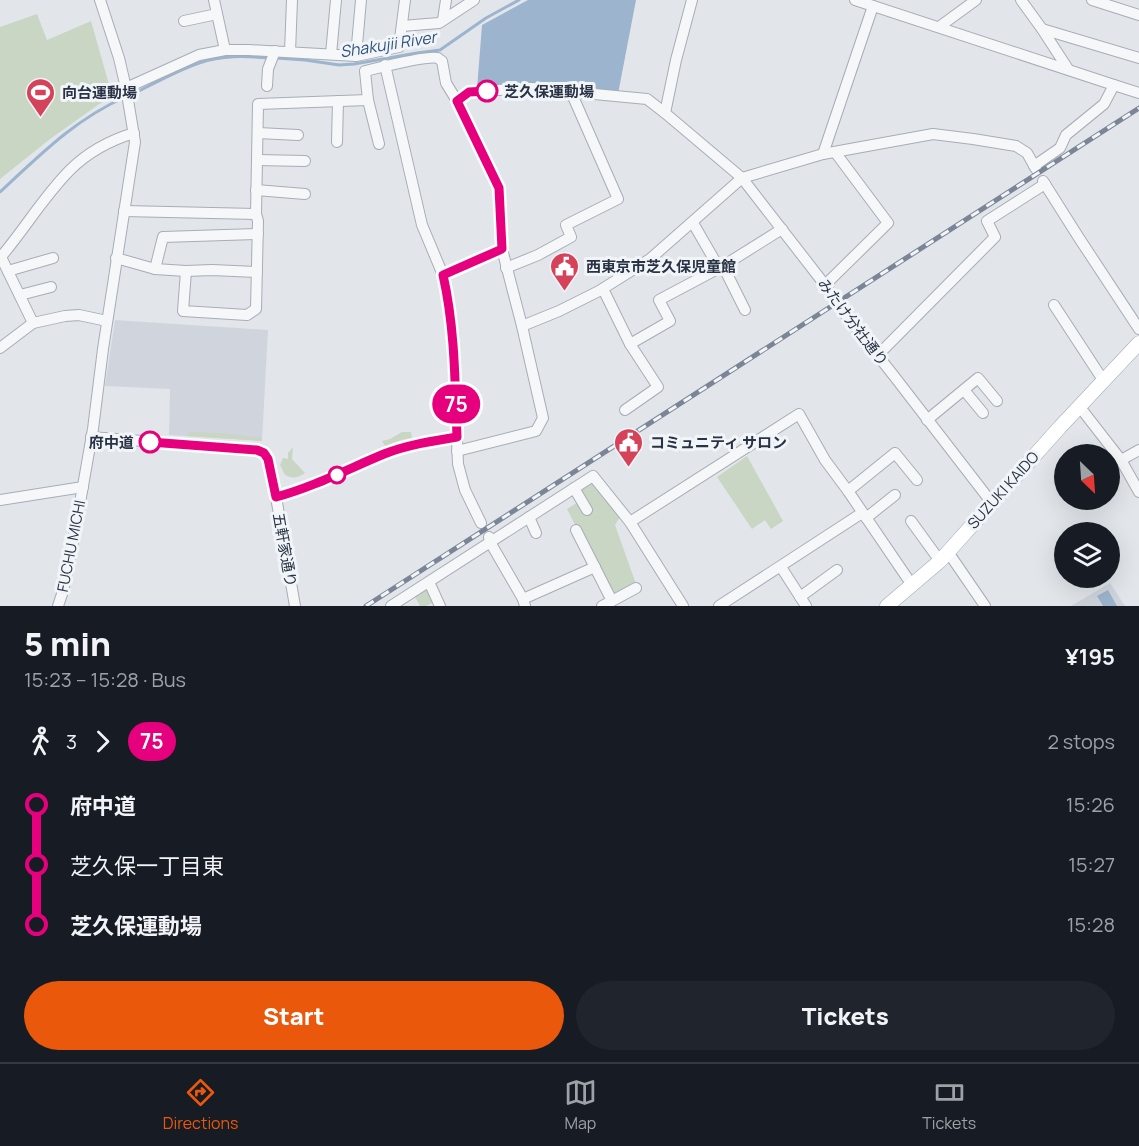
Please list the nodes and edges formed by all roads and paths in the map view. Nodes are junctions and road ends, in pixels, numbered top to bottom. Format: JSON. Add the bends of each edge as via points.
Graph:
{"nodes":[{"id":1,"x":100,"y":0,"type":"edge"},
{"id":2,"x":214,"y":0,"type":"edge"},
{"id":3,"x":292,"y":0,"type":"edge"},
{"id":4,"x":336,"y":0,"type":"edge"},
{"id":5,"x":361,"y":0,"type":"edge"},
{"id":6,"x":405,"y":0,"type":"edge"},
{"id":7,"x":446,"y":0,"type":"edge"},
{"id":8,"x":474,"y":0,"type":"edge"},
{"id":9,"x":692,"y":0,"type":"edge"},
{"id":10,"x":855,"y":0,"type":"edge"},
{"id":11,"x":1021,"y":0,"type":"edge"},
{"id":12,"x":1092,"y":0,"type":"edge"},
{"id":13,"x":970,"y":1,"type":"edge"},
{"id":14,"x":873,"y":6,"type":"junction"},
{"id":15,"x":217,"y":14,"type":"junction"},
{"id":16,"x":1139,"y":15,"type":"edge"},
{"id":17,"x":443,"y":20,"type":"junction"},
{"id":18,"x":184,"y":21,"type":"dead end"},
{"id":19,"x":402,"y":26,"type":"junction"},
{"id":20,"x":939,"y":27,"type":"junction"},
{"id":21,"x":1042,"y":28,"type":"junction"},
{"id":22,"x":225,"y":50,"type":"junction"},
{"id":23,"x":290,"y":52,"type":"junction"},
{"id":24,"x":331,"y":54,"type":"junction"},
{"id":25,"x":274,"y":55,"type":"junction"},
{"id":26,"x":356,"y":56,"type":"junction"},
{"id":27,"x":1139,"y":58,"type":"edge"},
{"id":28,"x":386,"y":65,"type":"junction"},
{"id":29,"x":1068,"y":69,"type":"junction"},
{"id":30,"x":1114,"y":85,"type":"junction"},
{"id":31,"x":267,"y":86,"type":"dead end"},
{"id":32,"x":127,"y":89,"type":"junction"},
{"id":33,"x":571,"y":92,"type":"junction"},
{"id":34,"x":1139,"y":93,"type":"edge"},
{"id":35,"x":368,"y":99,"type":"junction"},
{"id":36,"x":338,"y":101,"type":"junction"},
{"id":37,"x":457,"y":101,"type":"junction"},
{"id":38,"x":665,"y":113,"type":"junction"},
{"id":39,"x":134,"y":133,"type":"junction"},
{"id":40,"x":258,"y":133,"type":"junction"},
{"id":41,"x":298,"y":135,"type":"dead end"},
{"id":42,"x":337,"y":142,"type":"dead end"},
{"id":43,"x":379,"y":144,"type":"dead end"},
{"id":44,"x":835,"y":152,"type":"junction"},
{"id":45,"x":823,"y":154,"type":"junction"},
{"id":46,"x":257,"y":160,"type":"junction"},
{"id":47,"x":305,"y":161,"type":"dead end"},
{"id":48,"x":742,"y":178,"type":"junction"},
{"id":49,"x":256,"y":190,"type":"junction"},
{"id":50,"x":305,"y":194,"type":"dead end"},
{"id":51,"x":124,"y":211,"type":"junction"},
{"id":52,"x":256,"y":214,"type":"junction"},
{"id":53,"x":693,"y":223,"type":"junction"},
{"id":54,"x":782,"y":229,"type":"junction"},
{"id":55,"x":258,"y":234,"type":"junction"},
{"id":56,"x":502,"y":249,"type":"junction"},
{"id":57,"x":1,"y":258,"type":"edge"},
{"id":58,"x":53,"y":258,"type":"dead end"},
{"id":59,"x":116,"y":258,"type":"junction"},
{"id":60,"x":721,"y":267,"type":"junction"},
{"id":61,"x":506,"y":268,"type":"junction"},
{"id":62,"x":155,"y":269,"type":"junction"},
{"id":63,"x":8,"y":271,"type":"junction"},
{"id":64,"x":186,"y":271,"type":"junction"},
{"id":65,"x":256,"y":272,"type":"junction"},
{"id":66,"x":443,"y":275,"type":"junction"},
{"id":67,"x":825,"y":285,"type":"junction"},
{"id":68,"x":51,"y":287,"type":"dead end"},
{"id":69,"x":603,"y":289,"type":"junction"},
{"id":70,"x":20,"y":295,"type":"junction"},
{"id":71,"x":1054,"y":305,"type":"dead end"},
{"id":72,"x":745,"y":310,"type":"dead end"},
{"id":73,"x":107,"y":321,"type":"junction"},
{"id":74,"x":33,"y":323,"type":"junction"},
{"id":75,"x":522,"y":326,"type":"junction"},
{"id":76,"x":1139,"y":329,"type":"edge"},
{"id":77,"x":1139,"y":343,"type":"edge"},
{"id":78,"x":630,"y":344,"type":"junction"},
{"id":79,"x":0,"y":348,"type":"edge"},
{"id":80,"x":878,"y":355,"type":"junction"},
{"id":81,"x":1103,"y":380,"type":"junction"},
{"id":82,"x":964,"y":390,"type":"junction"},
{"id":83,"x":997,"y":401,"type":"dead end"},
{"id":84,"x":1079,"y":406,"type":"junction"},
{"id":85,"x":625,"y":410,"type":"dead end"},
{"id":86,"x":983,"y":413,"type":"dead end"},
{"id":87,"x":927,"y":420,"type":"junction"},
{"id":88,"x":91,"y":437,"type":"junction"},
{"id":89,"x":457,"y":437,"type":"junction"},
{"id":90,"x":1139,"y":450,"type":"edge"},
{"id":91,"x":457,"y":451,"type":"junction"},
{"id":92,"x":1121,"y":460,"type":"junction"},
{"id":93,"x":917,"y":480,"type":"dead end"},
{"id":94,"x":83,"y":487,"type":"junction"},
{"id":95,"x":574,"y":488,"type":"junction"},
{"id":96,"x":848,"y":491,"type":"junction"},
{"id":97,"x":1139,"y":492,"type":"edge"},
{"id":98,"x":895,"y":495,"type":"dead end"},
{"id":99,"x":276,"y":497,"type":"junction"},
{"id":100,"x":0,"y":500,"type":"edge"},
{"id":101,"x":992,"y":503,"type":"junction"},
{"id":102,"x":587,"y":510,"type":"dead end"},
{"id":103,"x":864,"y":516,"type":"junction"},
{"id":104,"x":529,"y":517,"type":"junction"},
{"id":105,"x":911,"y":521,"type":"dead end"},
{"id":106,"x":630,"y":522,"type":"junction"},
{"id":107,"x":481,"y":523,"type":"dead end"},
{"id":108,"x":576,"y":531,"type":"dead end"},
{"id":109,"x":536,"y":533,"type":"dead end"},
{"id":110,"x":489,"y":539,"type":"junction"},
{"id":111,"x":944,"y":556,"type":"junction"},
{"id":112,"x":595,"y":567,"type":"junction"},
{"id":113,"x":781,"y":567,"type":"junction"},
{"id":114,"x":837,"y":570,"type":"dead end"},
{"id":115,"x":429,"y":582,"type":"junction"},
{"id":116,"x":912,"y":585,"type":"junction"},
{"id":117,"x":636,"y":588,"type":"dead end"},
{"id":118,"x":803,"y":601,"type":"edge"},
{"id":119,"x":524,"y":602,"type":"edge"},
{"id":120,"x":607,"y":603,"type":"edge"},
{"id":121,"x":982,"y":605,"type":"edge"},
{"id":122,"x":58,"y":606,"type":"edge"},
{"id":123,"x":295,"y":606,"type":"edge"},
{"id":124,"x":391,"y":606,"type":"edge"},
{"id":125,"x":440,"y":606,"type":"edge"},
{"id":126,"x":683,"y":606,"type":"edge"},
{"id":127,"x":719,"y":606,"type":"edge"},
{"id":128,"x":887,"y":606,"type":"edge"}],
"edges":[{"from":1,"to":32,"type":"street"},
{"from":2,"to":15,"type":"street"},
{"from":3,"to":23,"type":"street"},
{"from":4,"to":24,"type":"street"},
{"from":5,"to":26,"type":"street"},
{"from":6,"to":19,"type":"street"},
{"from":7,"to":17,"type":"street"},
{"from":8,"to":17,"type":"street"},
{"from":9,"to":38,"type":"street"},
{"from":10,"to":14,"type":"street"},
{"from":11,"to":21,"type":"street"},
{"from":12,"to":16,"type":"street"},
{"from":13,"to":20,"type":"street"},
{"from":14,"to":20,"type":"street"},
{"from":14,"to":45,"type":"street"},
{"from":15,"to":18,"type":"street"},
{"from":15,"to":22,"type":"street"},
{"from":17,"to":19,"type":"street"},
{"from":19,"to":26,"type":"street","via":[[399,47]]},
{"from":20,"to":29,"type":"street"},
{"from":21,"to":27,"type":"street"},
{"from":21,"to":29,"type":"street"},
{"from":22,"to":25,"type":"street"},
{"from":22,"to":32,"type":"street","via":[[199,56]]},
{"from":23,"to":24,"type":"street"},
{"from":23,"to":25,"type":"street"},
{"from":24,"to":26,"type":"street"},
{"from":25,"to":31,"type":"street"},
{"from":28,"to":35,"type":"street","via":[[365,71]]},
{"from":28,"to":37,"type":"street","via":[[438,58]]},
{"from":28,"to":66,"type":"street","via":[[422,225]]},
{"from":29,"to":30,"type":"street"},
{"from":30,"to":34,"type":"street"},
{"from":30,"to":44,"type":"street","via":[[1104,104],[1035,167],[1027,153],[1016,146],[933,134]]},
{"from":32,"to":39,"type":"street"},
{"from":33,"to":37,"type":"street","name":"みたけ分社通り","via":[[531,88],[469,92]]},
{"from":33,"to":38,"type":"street","name":"みたけ分社通り","via":[[647,99]]},
{"from":33,"to":61,"type":"street","via":[[618,199],[566,225],[570,237]]},
{"from":35,"to":36,"type":"street"},
{"from":35,"to":43,"type":"street"},
{"from":36,"to":40,"type":"street","via":[[258,104]]},
{"from":36,"to":42,"type":"street"},
{"from":37,"to":56,"type":"street","via":[[499,188]]},
{"from":38,"to":48,"type":"street","name":"みたけ分社通り"},
{"from":39,"to":51,"type":"street"},
{"from":39,"to":57,"type":"street","via":[[103,146],[71,169]]},
{"from":40,"to":41,"type":"street"},
{"from":40,"to":46,"type":"street"},
{"from":44,"to":45,"type":"street"},
{"from":44,"to":67,"type":"street","via":[[888,223]]},
{"from":45,"to":48,"type":"street"},
{"from":46,"to":47,"type":"street"},
{"from":46,"to":49,"type":"street"},
{"from":48,"to":53,"type":"street"},
{"from":48,"to":54,"type":"street","name":"みたけ分社通り"},
{"from":49,"to":50,"type":"street"},
{"from":49,"to":52,"type":"street"},
{"from":51,"to":52,"type":"street"},
{"from":51,"to":59,"type":"street"},
{"from":52,"to":55,"type":"street"},
{"from":53,"to":60,"type":"street"},
{"from":53,"to":69,"type":"street","via":[[650,259]]},
{"from":54,"to":60,"type":"street"},
{"from":54,"to":67,"type":"street","name":"みたけ分社通り"},
{"from":55,"to":62,"type":"street","via":[[164,237]]},
{"from":55,"to":65,"type":"street"},
{"from":56,"to":61,"type":"street"},
{"from":56,"to":66,"type":"street"},
{"from":57,"to":63,"type":"street"},
{"from":58,"to":63,"type":"street"},
{"from":59,"to":62,"type":"street"},
{"from":59,"to":73,"type":"street"},
{"from":60,"to":72,"type":"street"},
{"from":60,"to":78,"type":"street","via":[[659,300],[670,321]]},
{"from":61,"to":75,"type":"street"},
{"from":62,"to":64,"type":"street"},
{"from":63,"to":70,"type":"street"},
{"from":64,"to":65,"type":"street"},
{"from":64,"to":65,"type":"street","via":[[183,310],[247,315],[256,309]]},
{"from":66,"to":89,"type":"street","via":[[453,345]]},
{"from":67,"to":80,"type":"street","name":"みたけ分社通り"},
{"from":68,"to":70,"type":"street"},
{"from":69,"to":75,"type":"street"},
{"from":69,"to":78,"type":"street"},
{"from":70,"to":74,"type":"street"},
{"from":71,"to":81,"type":"street"},
{"from":73,"to":74,"type":"street","via":[[79,315]]},
{"from":73,"to":88,"type":"street"},
{"from":74,"to":79,"type":"street"},
{"from":75,"to":91,"type":"street","via":[[543,418],[536,431]]},
{"from":76,"to":80,"type":"street","via":[[1044,182],[987,221],[995,237]]},
{"from":77,"to":81,"type":"main road","name":"SUZUKI KAIDO"},
{"from":78,"to":85,"type":"street","via":[[658,387]]},
{"from":80,"to":87,"type":"street","name":"みたけ分社通り"},
{"from":81,"to":84,"type":"main road","name":"SUZUKI KAIDO"},
{"from":82,"to":83,"type":"street","via":[[978,378]]},
{"from":82,"to":86,"type":"street"},
{"from":82,"to":87,"type":"street"},
{"from":84,"to":92,"type":"street"},
{"from":84,"to":101,"type":"main road","name":"SUZUKI KAIDO"},
{"from":87,"to":101,"type":"street","name":"みたけ分社通り"},
{"from":88,"to":94,"type":"street"},
{"from":88,"to":99,"type":"street","name":"五軒家通り","via":[[257,450],[268,459]]},
{"from":89,"to":91,"type":"street"},
{"from":89,"to":99,"type":"street","via":[[405,447]]},
{"from":90,"to":92,"type":"street"},
{"from":91,"to":107,"type":"street","via":[[465,490]]},
{"from":92,"to":97,"type":"street"},
{"from":93,"to":96,"type":"street","via":[[895,453]]},
{"from":94,"to":100,"type":"street"},
{"from":94,"to":122,"type":"street","name":"FUCHU MICHI"},
{"from":95,"to":102,"type":"street"},
{"from":95,"to":104,"type":"street"},
{"from":95,"to":106,"type":"street","via":[[592,476]]},
{"from":96,"to":103,"type":"street"},
{"from":96,"to":106,"type":"street","via":[[799,414]]},
{"from":98,"to":103,"type":"street"},
{"from":99,"to":123,"type":"street","name":"五軒家通り"},
{"from":101,"to":111,"type":"main road","name":"SUZUKI KAIDO"},
{"from":103,"to":113,"type":"street"},
{"from":103,"to":116,"type":"street"},
{"from":104,"to":109,"type":"street"},
{"from":104,"to":110,"type":"street"},
{"from":105,"to":111,"type":"street"},
{"from":106,"to":126,"type":"street"},
{"from":108,"to":112,"type":"street"},
{"from":110,"to":115,"type":"street"},
{"from":110,"to":119,"type":"street"},
{"from":111,"to":116,"type":"main road","name":"SUZUKI KAIDO"},
{"from":111,"to":121,"type":"street"},
{"from":112,"to":119,"type":"street"},
{"from":112,"to":120,"type":"street"},
{"from":113,"to":118,"type":"street"},
{"from":113,"to":127,"type":"street"},
{"from":114,"to":118,"type":"street"},
{"from":115,"to":124,"type":"street"},
{"from":115,"to":125,"type":"street"},
{"from":116,"to":128,"type":"main road","name":"SUZUKI KAIDO"},
{"from":117,"to":120,"type":"street"}]}
